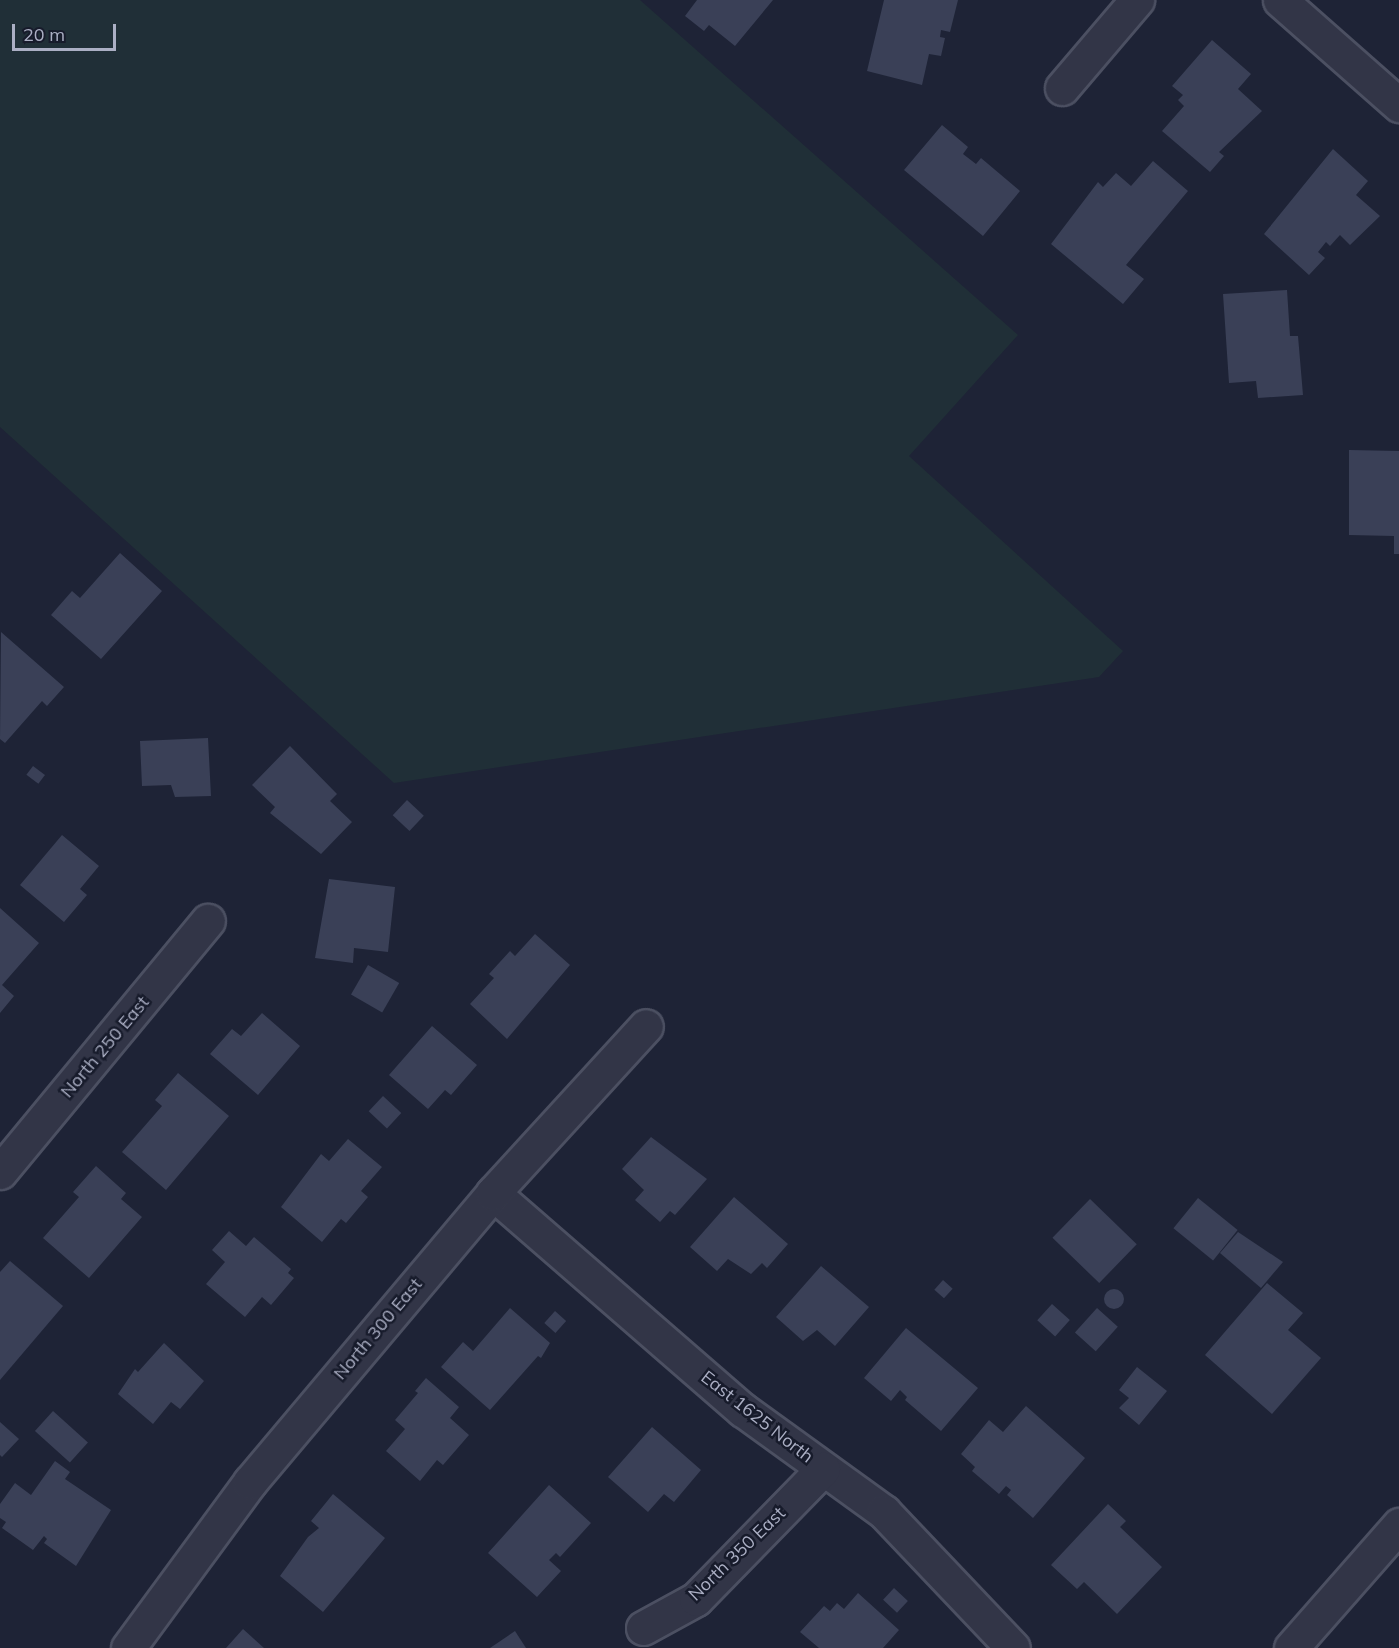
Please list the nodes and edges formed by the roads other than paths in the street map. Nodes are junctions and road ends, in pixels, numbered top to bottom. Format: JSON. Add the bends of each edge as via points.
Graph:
{"nodes":[{"id":1,"x":1137,"y":0,"type":"edge"},
{"id":2,"x":1280,"y":0,"type":"edge"},
{"id":3,"x":1062,"y":88,"type":"dead end"},
{"id":4,"x":1399,"y":105,"type":"edge"},
{"id":5,"x":208,"y":921,"type":"dead end"},
{"id":6,"x":646,"y":1026,"type":"dead end"},
{"id":7,"x":0,"y":1172,"type":"edge"},
{"id":8,"x":493,"y":1193,"type":"junction"},
{"id":9,"x":823,"y":1469,"type":"junction"},
{"id":10,"x":1399,"y":1525,"type":"edge"},
{"id":11,"x":643,"y":1628,"type":"dead end"},
{"id":12,"x":128,"y":1648,"type":"edge"},
{"id":13,"x":1013,"y":1648,"type":"edge"},
{"id":14,"x":1291,"y":1648,"type":"edge"}],
"edges":[{"from":1,"to":3,"type":"street"},
{"from":2,"to":4,"type":"street"},
{"from":5,"to":7,"type":"street","name":"North 250 East"},
{"from":6,"to":8,"type":"street","name":"North 300 East"},
{"from":8,"to":9,"type":"street","name":"East 1625 North","via":[[743,1410]]},
{"from":8,"to":12,"type":"street","name":"North 300 East","via":[[250,1482]]},
{"from":9,"to":11,"type":"street","name":"North 350 East","via":[[696,1599]]},
{"from":9,"to":13,"type":"street","name":"East 1625 North","via":[[884,1512]]},
{"from":10,"to":14,"type":"street"}]}
